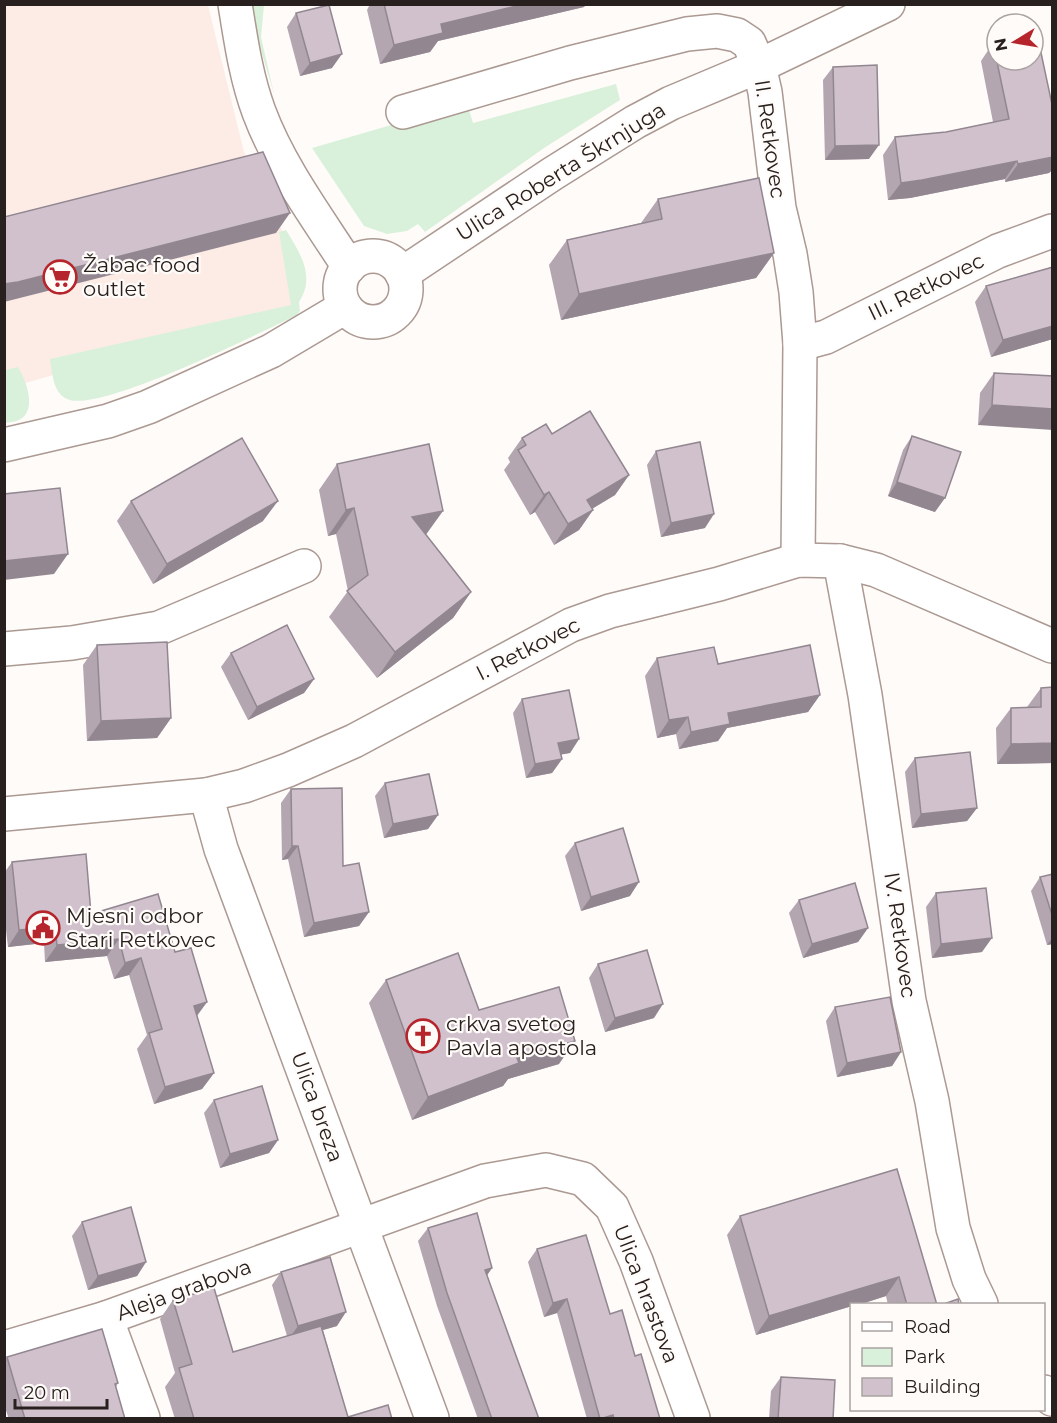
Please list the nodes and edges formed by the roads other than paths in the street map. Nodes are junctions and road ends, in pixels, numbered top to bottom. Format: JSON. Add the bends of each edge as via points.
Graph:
{"nodes":[{"id":1,"x":235,"y":4,"type":"edge"},
{"id":2,"x":888,"y":4,"type":"edge"},
{"id":3,"x":759,"y":66,"type":"junction"},
{"id":4,"x":403,"y":112,"type":"dead end"},
{"id":5,"x":1053,"y":231,"type":"edge"},
{"id":6,"x":349,"y":267,"type":"junction"},
{"id":7,"x":402,"y":274,"type":"junction"},
{"id":8,"x":345,"y":307,"type":"junction"},
{"id":9,"x":800,"y":344,"type":"junction"},
{"id":10,"x":4,"y":446,"type":"edge"},
{"id":11,"x":798,"y":560,"type":"junction"},
{"id":12,"x":840,"y":561,"type":"junction"},
{"id":13,"x":304,"y":567,"type":"dead end"},
{"id":14,"x":1053,"y":646,"type":"edge"},
{"id":15,"x":4,"y":649,"type":"edge"},
{"id":16,"x":206,"y":795,"type":"junction"},
{"id":17,"x":4,"y":814,"type":"edge"},
{"id":18,"x":583,"y":1179,"type":"joint"},
{"id":19,"x":362,"y":1226,"type":"junction"},
{"id":20,"x":980,"y":1303,"type":"edge"},
{"id":21,"x":106,"y":1318,"type":"junction"},
{"id":22,"x":4,"y":1348,"type":"edge"},
{"id":23,"x":143,"y":1419,"type":"edge"},
{"id":24,"x":432,"y":1419,"type":"edge"},
{"id":25,"x":693,"y":1419,"type":"edge"}],
"edges":[{"from":1,"to":6,"type":"street","via":[[249,79],[260,113],[278,153]]},
{"from":2,"to":3,"type":"street","name":"Ulica Roberta Škrnjuga"},
{"from":3,"to":4,"type":"street","name":"II. Retkovec","via":[[749,43],[737,35],[717,31],[687,34],[570,63]]},
{"from":3,"to":7,"type":"street","name":"Ulica Roberta Škrnjuga","via":[[634,122]]},
{"from":3,"to":9,"type":"street","name":"II. Retkovec","via":[[779,208],[796,292]]},
{"from":5,"to":9,"type":"street","name":"III. Retkovec","via":[[998,251],[826,337]]},
{"from":6,"to":7,"type":"street","via":[[357,260],[378,256]]},
{"from":6,"to":8,"type":"street","via":[[340,286]]},
{"from":7,"to":8,"type":"street","via":[[404,301],[393,316],[372,322],[352,315]]},
{"from":8,"to":10,"type":"street","via":[[272,351],[148,407],[98,424]]},
{"from":9,"to":11,"type":"street","name":"II. Retkovec"},
{"from":11,"to":12,"type":"street","name":"I. Retkovec"},
{"from":11,"to":16,"type":"street","name":"I. Retkovec","via":[[571,625],[354,741],[288,770]]},
{"from":12,"to":14,"type":"street","name":"I. Retkovec","via":[[876,570]]},
{"from":12,"to":20,"type":"street","name":"IV. Retkovec","via":[[865,695],[909,1001],[932,1101],[953,1228]]},
{"from":13,"to":15,"type":"street","via":[[159,628],[72,643]]},
{"from":16,"to":17,"type":"street","name":"I. Retkovec"},
{"from":16,"to":19,"type":"street","name":"Ulica breza","via":[[221,849]]},
{"from":18,"to":19,"type":"street","name":"Aleja grabova","via":[[546,1170],[485,1181]]},
{"from":18,"to":25,"type":"street","name":"Ulica hrastova","via":[[612,1207],[636,1261]]},
{"from":19,"to":21,"type":"street","name":"Aleja grabova"},
{"from":19,"to":24,"type":"street","name":"Ulica breza"},
{"from":21,"to":22,"type":"street","name":"Aleja grabova"},
{"from":21,"to":23,"type":"street"}]}
